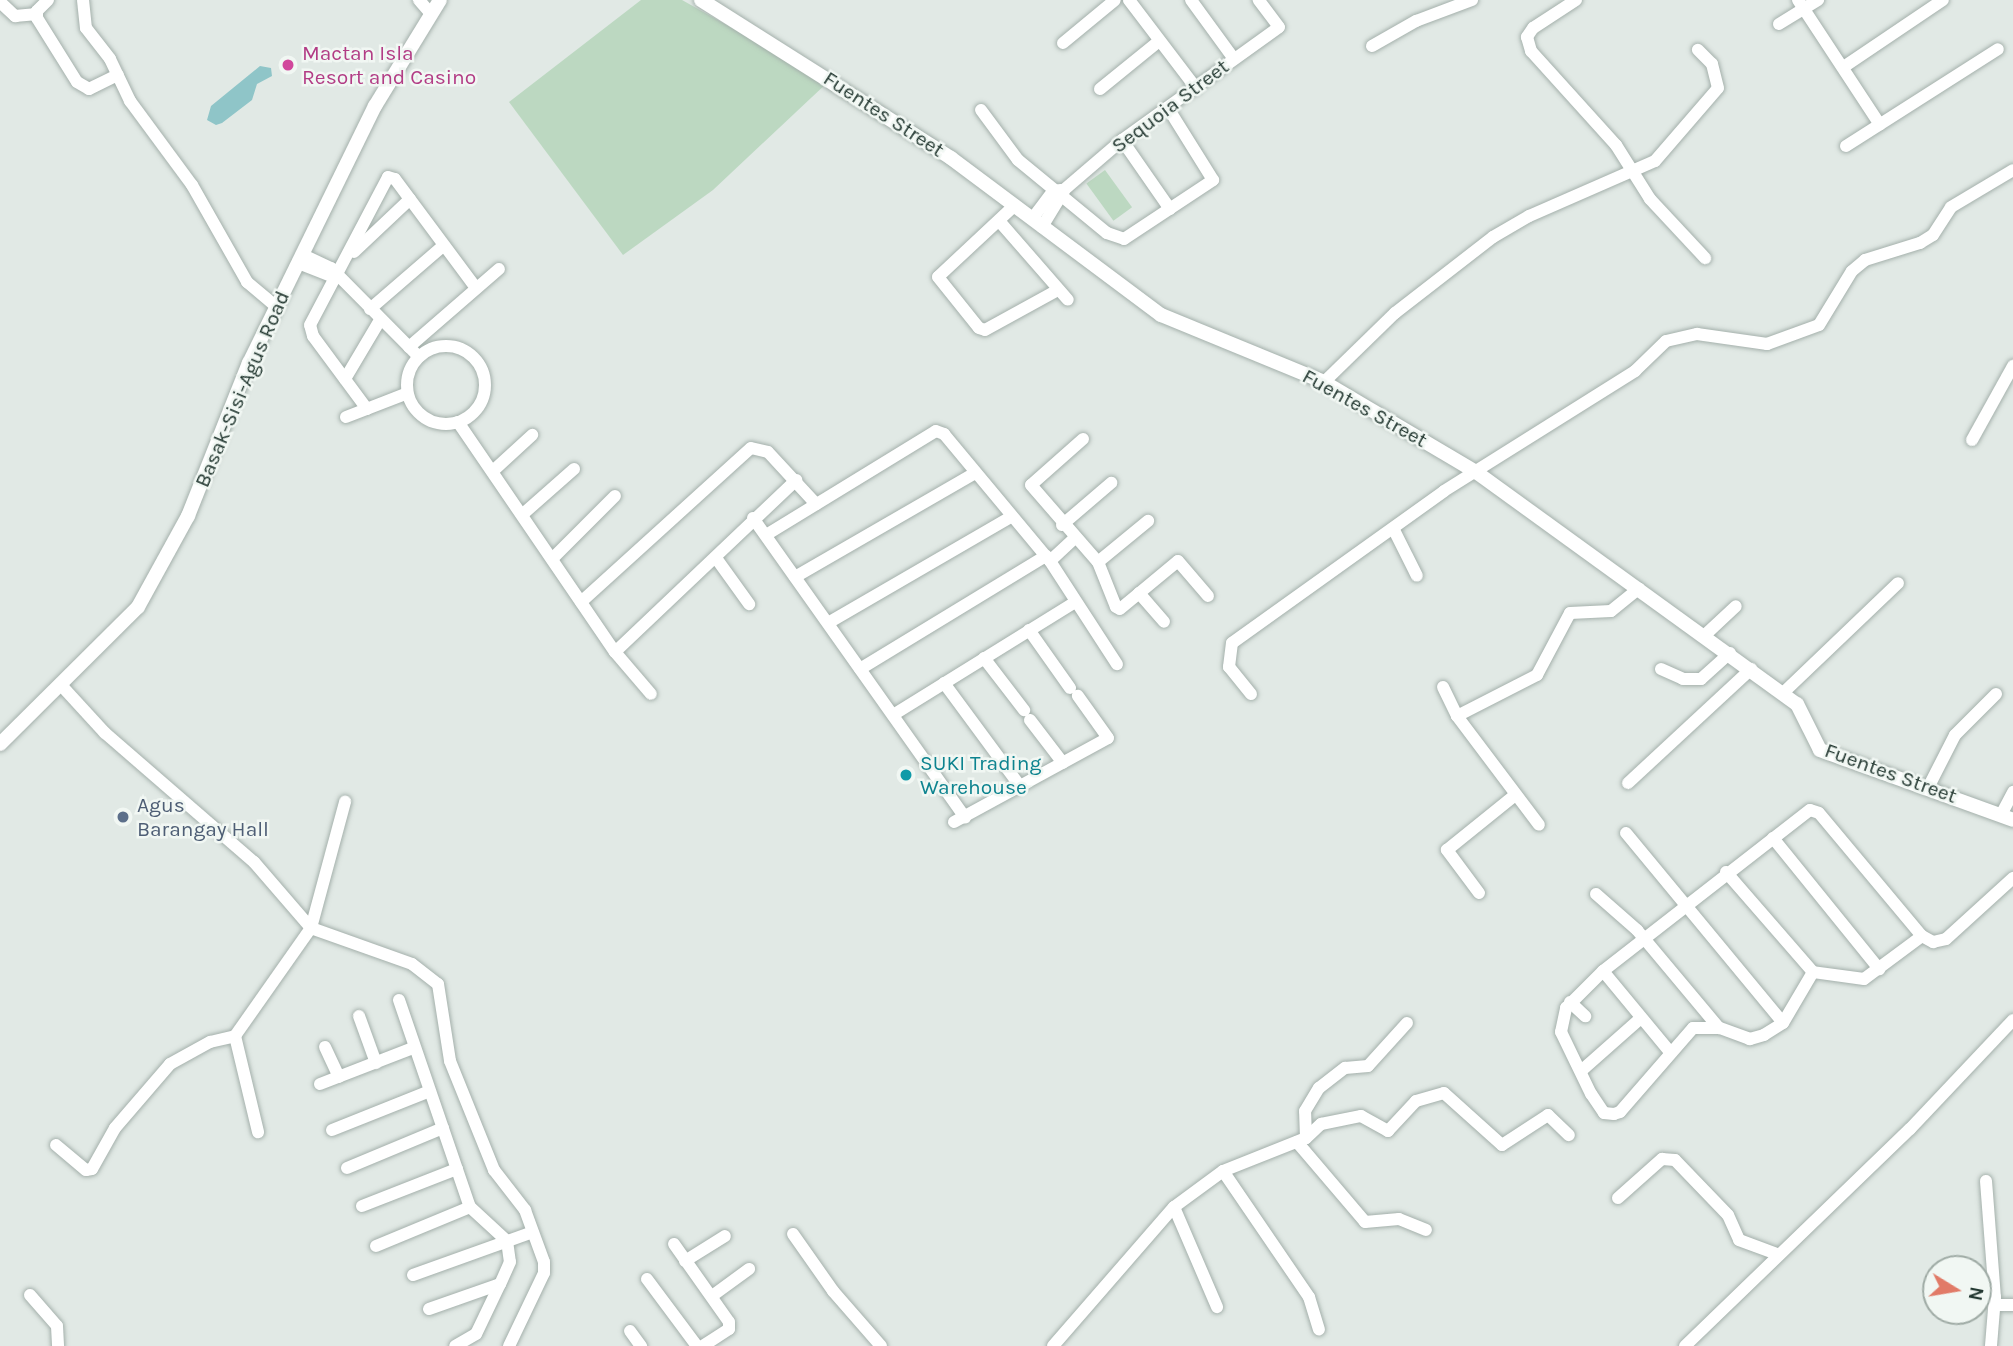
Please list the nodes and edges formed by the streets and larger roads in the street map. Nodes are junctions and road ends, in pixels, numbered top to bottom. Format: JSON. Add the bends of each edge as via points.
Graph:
{"nodes":[{"id":1,"x":48,"y":0,"type":"edge"},
{"id":2,"x":83,"y":0,"type":"edge"},
{"id":3,"x":419,"y":0,"type":"edge"},
{"id":4,"x":440,"y":0,"type":"edge"},
{"id":5,"x":701,"y":0,"type":"edge"},
{"id":6,"x":1115,"y":0,"type":"edge"},
{"id":7,"x":1129,"y":0,"type":"edge"},
{"id":8,"x":1191,"y":0,"type":"edge"},
{"id":9,"x":1259,"y":0,"type":"edge"},
{"id":10,"x":1472,"y":0,"type":"edge"},
{"id":11,"x":1818,"y":0,"type":"edge"},
{"id":12,"x":1943,"y":0,"type":"edge"},
{"id":13,"x":0,"y":2,"type":"edge"},
{"id":14,"x":1567,"y":2,"type":"edge"},
{"id":15,"x":1802,"y":4,"type":"edge"},
{"id":16,"x":431,"y":13,"type":"junction"},
{"id":17,"x":37,"y":14,"type":"junction"},
{"id":18,"x":1779,"y":24,"type":"dead end"},
{"id":19,"x":1159,"y":41,"type":"junction"},
{"id":20,"x":1063,"y":43,"type":"dead end"},
{"id":21,"x":1372,"y":46,"type":"dead end"},
{"id":22,"x":1998,"y":49,"type":"dead end"},
{"id":23,"x":1698,"y":50,"type":"dead end"},
{"id":24,"x":1234,"y":59,"type":"junction"},
{"id":25,"x":1845,"y":66,"type":"junction"},
{"id":26,"x":118,"y":75,"type":"junction"},
{"id":27,"x":1196,"y":88,"type":"junction"},
{"id":28,"x":1100,"y":89,"type":"dead end"},
{"id":29,"x":1168,"y":108,"type":"junction"},
{"id":30,"x":981,"y":110,"type":"dead end"},
{"id":31,"x":1880,"y":125,"type":"junction"},
{"id":32,"x":1122,"y":140,"type":"junction"},
{"id":33,"x":1846,"y":146,"type":"dead end"},
{"id":34,"x":1632,"y":170,"type":"junction"},
{"id":35,"x":2013,"y":170,"type":"edge"},
{"id":36,"x":1060,"y":193,"type":"junction"},
{"id":37,"x":410,"y":199,"type":"junction"},
{"id":38,"x":1014,"y":205,"type":"junction"},
{"id":39,"x":1170,"y":209,"type":"junction"},
{"id":40,"x":1000,"y":222,"type":"junction"},
{"id":41,"x":1037,"y":223,"type":"junction"},
{"id":42,"x":443,"y":246,"type":"junction"},
{"id":43,"x":347,"y":258,"type":"junction"},
{"id":44,"x":1705,"y":258,"type":"dead end"},
{"id":45,"x":300,"y":259,"type":"junction"},
{"id":46,"x":499,"y":269,"type":"dead end"},
{"id":47,"x":336,"y":278,"type":"junction"},
{"id":48,"x":476,"y":288,"type":"junction"},
{"id":49,"x":1056,"y":291,"type":"junction"},
{"id":50,"x":1068,"y":300,"type":"dead end"},
{"id":51,"x":277,"y":307,"type":"junction"},
{"id":52,"x":370,"y":309,"type":"junction"},
{"id":53,"x":380,"y":320,"type":"junction"},
{"id":54,"x":414,"y":352,"type":"junction"},
{"id":55,"x":2013,"y":366,"type":"edge"},
{"id":56,"x":345,"y":379,"type":"junction"},
{"id":57,"x":1324,"y":382,"type":"junction"},
{"id":58,"x":408,"y":393,"type":"junction"},
{"id":59,"x":366,"y":409,"type":"junction"},
{"id":60,"x":346,"y":416,"type":"dead end"},
{"id":61,"x":458,"y":422,"type":"junction"},
{"id":62,"x":532,"y":435,"type":"dead end"},
{"id":63,"x":1083,"y":439,"type":"dead end"},
{"id":64,"x":1972,"y":440,"type":"dead end"},
{"id":65,"x":574,"y":469,"type":"dead end"},
{"id":66,"x":494,"y":470,"type":"junction"},
{"id":67,"x":1476,"y":472,"type":"junction"},
{"id":68,"x":975,"y":473,"type":"junction"},
{"id":69,"x":796,"y":480,"type":"junction"},
{"id":70,"x":1111,"y":483,"type":"dead end"},
{"id":71,"x":615,"y":496,"type":"dead end"},
{"id":72,"x":816,"y":504,"type":"junction"},
{"id":73,"x":523,"y":514,"type":"junction"},
{"id":74,"x":1011,"y":517,"type":"junction"},
{"id":75,"x":753,"y":518,"type":"junction"},
{"id":76,"x":1148,"y":521,"type":"dead end"},
{"id":77,"x":1062,"y":525,"type":"junction"},
{"id":78,"x":1394,"y":530,"type":"junction"},
{"id":79,"x":766,"y":536,"type":"junction"},
{"id":80,"x":1075,"y":538,"type":"junction"},
{"id":81,"x":716,"y":558,"type":"junction"},
{"id":82,"x":552,"y":559,"type":"junction"},
{"id":83,"x":1048,"y":559,"type":"junction"},
{"id":84,"x":1098,"y":562,"type":"junction"},
{"id":85,"x":1417,"y":576,"type":"dead end"},
{"id":86,"x":795,"y":577,"type":"junction"},
{"id":87,"x":1898,"y":583,"type":"dead end"},
{"id":88,"x":1639,"y":588,"type":"junction"},
{"id":89,"x":1139,"y":593,"type":"junction"},
{"id":90,"x":1208,"y":596,"type":"dead end"},
{"id":91,"x":581,"y":602,"type":"junction"},
{"id":92,"x":1075,"y":602,"type":"junction"},
{"id":93,"x":749,"y":604,"type":"dead end"},
{"id":94,"x":1736,"y":606,"type":"dead end"},
{"id":95,"x":1164,"y":622,"type":"dead end"},
{"id":96,"x":828,"y":623,"type":"junction"},
{"id":97,"x":1029,"y":630,"type":"junction"},
{"id":98,"x":1705,"y":635,"type":"junction"},
{"id":99,"x":615,"y":652,"type":"junction"},
{"id":100,"x":1730,"y":653,"type":"junction"},
{"id":101,"x":984,"y":658,"type":"junction"},
{"id":102,"x":1116,"y":664,"type":"dead end"},
{"id":103,"x":860,"y":669,"type":"junction"},
{"id":104,"x":1661,"y":669,"type":"dead end"},
{"id":105,"x":1751,"y":669,"type":"junction"},
{"id":106,"x":944,"y":683,"type":"junction"},
{"id":107,"x":61,"y":685,"type":"junction"},
{"id":108,"x":1443,"y":687,"type":"dead end"},
{"id":109,"x":1783,"y":693,"type":"junction"},
{"id":110,"x":651,"y":694,"type":"dead end"},
{"id":111,"x":1251,"y":694,"type":"dead end"},
{"id":112,"x":1996,"y":694,"type":"dead end"},
{"id":113,"x":893,"y":715,"type":"junction"},
{"id":114,"x":1457,"y":716,"type":"junction"},
{"id":115,"x":0,"y":744,"type":"edge"},
{"id":116,"x":1063,"y":763,"type":"junction"},
{"id":117,"x":1628,"y":783,"type":"dead end"},
{"id":118,"x":1020,"y":786,"type":"junction"},
{"id":119,"x":1928,"y":786,"type":"junction"},
{"id":120,"x":2013,"y":792,"type":"edge"},
{"id":121,"x":1514,"y":796,"type":"junction"},
{"id":122,"x":345,"y":802,"type":"dead end"},
{"id":123,"x":2007,"y":817,"type":"edge"},
{"id":124,"x":1539,"y":825,"type":"dead end"},
{"id":125,"x":1626,"y":833,"type":"dead end"},
{"id":126,"x":1773,"y":838,"type":"junction"},
{"id":127,"x":1726,"y":872,"type":"junction"},
{"id":128,"x":2013,"y":878,"type":"edge"},
{"id":129,"x":1479,"y":892,"type":"dead end"},
{"id":130,"x":1595,"y":894,"type":"dead end"},
{"id":131,"x":1686,"y":904,"type":"junction"},
{"id":132,"x":311,"y":929,"type":"junction"},
{"id":133,"x":1922,"y":936,"type":"junction"},
{"id":134,"x":1644,"y":937,"type":"junction"},
{"id":135,"x":1880,"y":969,"type":"junction"},
{"id":136,"x":1603,"y":971,"type":"junction"},
{"id":137,"x":1813,"y":972,"type":"junction"},
{"id":138,"x":399,"y":1000,"type":"dead end"},
{"id":139,"x":1570,"y":1002,"type":"junction"},
{"id":140,"x":359,"y":1016,"type":"dead end"},
{"id":141,"x":1585,"y":1017,"type":"dead end"},
{"id":142,"x":1641,"y":1018,"type":"junction"},
{"id":143,"x":2013,"y":1020,"type":"edge"},
{"id":144,"x":1407,"y":1023,"type":"dead end"},
{"id":145,"x":1783,"y":1023,"type":"junction"},
{"id":146,"x":1719,"y":1028,"type":"junction"},
{"id":147,"x":235,"y":1036,"type":"junction"},
{"id":148,"x":326,"y":1047,"type":"dead end"},
{"id":149,"x":413,"y":1048,"type":"junction"},
{"id":150,"x":1670,"y":1052,"type":"junction"},
{"id":151,"x":376,"y":1063,"type":"junction"},
{"id":152,"x":1581,"y":1071,"type":"junction"},
{"id":153,"x":339,"y":1077,"type":"junction"},
{"id":154,"x":320,"y":1084,"type":"dead end"},
{"id":155,"x":430,"y":1091,"type":"junction"},
{"id":156,"x":443,"y":1128,"type":"junction"},
{"id":157,"x":332,"y":1130,"type":"dead end"},
{"id":158,"x":258,"y":1132,"type":"dead end"},
{"id":159,"x":1569,"y":1135,"type":"dead end"},
{"id":160,"x":1301,"y":1140,"type":"junction"},
{"id":161,"x":56,"y":1145,"type":"dead end"},
{"id":162,"x":347,"y":1168,"type":"dead end"},
{"id":163,"x":457,"y":1169,"type":"junction"},
{"id":164,"x":1223,"y":1171,"type":"junction"},
{"id":165,"x":1986,"y":1181,"type":"dead end"},
{"id":166,"x":1618,"y":1198,"type":"dead end"},
{"id":167,"x":362,"y":1206,"type":"dead end"},
{"id":168,"x":470,"y":1207,"type":"junction"},
{"id":169,"x":1174,"y":1207,"type":"junction"},
{"id":170,"x":1426,"y":1230,"type":"dead end"},
{"id":171,"x":533,"y":1232,"type":"junction"},
{"id":172,"x":793,"y":1234,"type":"dead end"},
{"id":173,"x":725,"y":1236,"type":"dead end"},
{"id":174,"x":507,"y":1241,"type":"junction"},
{"id":175,"x":674,"y":1244,"type":"dead end"},
{"id":176,"x":376,"y":1246,"type":"dead end"},
{"id":177,"x":1777,"y":1254,"type":"junction"},
{"id":178,"x":685,"y":1261,"type":"junction"},
{"id":179,"x":749,"y":1269,"type":"dead end"},
{"id":180,"x":413,"y":1275,"type":"dead end"},
{"id":181,"x":647,"y":1279,"type":"dead end"},
{"id":182,"x":500,"y":1284,"type":"junction"},
{"id":183,"x":30,"y":1295,"type":"dead end"},
{"id":184,"x":712,"y":1296,"type":"junction"},
{"id":185,"x":1994,"y":1305,"type":"junction"},
{"id":186,"x":2013,"y":1305,"type":"edge"},
{"id":187,"x":1217,"y":1307,"type":"dead end"},
{"id":188,"x":429,"y":1309,"type":"dead end"},
{"id":189,"x":1319,"y":1329,"type":"dead end"},
{"id":190,"x":630,"y":1331,"type":"dead end"},
{"id":191,"x":58,"y":1346,"type":"edge"},
{"id":192,"x":455,"y":1346,"type":"edge"},
{"id":193,"x":509,"y":1346,"type":"edge"},
{"id":194,"x":641,"y":1346,"type":"edge"},
{"id":195,"x":697,"y":1346,"type":"edge"},
{"id":196,"x":704,"y":1346,"type":"edge"},
{"id":197,"x":881,"y":1346,"type":"edge"},
{"id":198,"x":1053,"y":1346,"type":"edge"},
{"id":199,"x":1685,"y":1346,"type":"edge"},
{"id":200,"x":1992,"y":1346,"type":"edge"}],
"edges":[{"from":1,"to":17,"type":"street"},
{"from":2,"to":26,"type":"street","via":[[86,29]]},
{"from":3,"to":16,"type":"street"},
{"from":4,"to":16,"type":"street","name":"Basak-Sisi-Agus Road"},
{"from":5,"to":38,"type":"street","name":"Fuentes Street","via":[[882,111]]},
{"from":6,"to":20,"type":"street"},
{"from":7,"to":19,"type":"street"},
{"from":8,"to":24,"type":"street"},
{"from":9,"to":24,"type":"street","name":"Sequoia Street","via":[[1279,27]]},
{"from":10,"to":21,"type":"street","via":[[1416,21]]},
{"from":11,"to":15,"type":"street"},
{"from":12,"to":25,"type":"street"},
{"from":13,"to":17,"type":"street","via":[[15,16]]},
{"from":14,"to":34,"type":"street","via":[[1533,28],[1528,44],[1616,145]]},
{"from":15,"to":18,"type":"street"},
{"from":15,"to":25,"type":"street"},
{"from":16,"to":45,"type":"street","name":"Basak-Sisi-Agus Road","via":[[375,106]]},
{"from":17,"to":26,"type":"street","via":[[82,87]]},
{"from":19,"to":27,"type":"street"},
{"from":19,"to":28,"type":"street"},
{"from":22,"to":31,"type":"street"},
{"from":23,"to":34,"type":"street","via":[[1718,77],[1716,92],[1655,161]]},
{"from":24,"to":27,"type":"street","name":"Sequoia Street"},
{"from":25,"to":31,"type":"street"},
{"from":26,"to":51,"type":"street","via":[[130,101],[192,184],[241,274]]},
{"from":27,"to":29,"type":"street","name":"Sequoia Street"},
{"from":29,"to":32,"type":"street","name":"Sequoia Street"},
{"from":29,"to":39,"type":"street","via":[[1213,180]]},
{"from":30,"to":36,"type":"street","via":[[1018,160]]},
{"from":31,"to":33,"type":"street"},
{"from":32,"to":36,"type":"street","name":"Sequoia Street"},
{"from":32,"to":39,"type":"street"},
{"from":34,"to":44,"type":"street","via":[[1650,199]]},
{"from":34,"to":57,"type":"street","via":[[1493,237],[1395,313]]},
{"from":35,"to":67,"type":"street","via":[[1951,207],[1933,235],[1920,243],[1864,260],[1852,271],[1819,325],[1767,344],[1696,334],[1666,341],[1635,372]]},
{"from":36,"to":39,"type":"street","via":[[1107,233],[1124,239]]},
{"from":36,"to":41,"type":"street","name":"Sequoia Street"},
{"from":37,"to":42,"type":"street"},
{"from":37,"to":43,"type":"street"},
{"from":37,"to":43,"type":"street","via":[[395,180],[384,181]]},
{"from":38,"to":40,"type":"street"},
{"from":38,"to":41,"type":"street","name":"Fuentes Street"},
{"from":40,"to":49,"type":"street"},
{"from":40,"to":49,"type":"street","via":[[941,270],[941,284],[985,330]]},
{"from":41,"to":57,"type":"street","name":"Fuentes Street","via":[[1161,315]]},
{"from":42,"to":48,"type":"street"},
{"from":42,"to":52,"type":"street"},
{"from":43,"to":47,"type":"street"},
{"from":45,"to":47,"type":"street","via":[[331,268]]},
{"from":45,"to":51,"type":"street","name":"Basak-Sisi-Agus Road"},
{"from":46,"to":48,"type":"street"},
{"from":47,"to":52,"type":"street"},
{"from":47,"to":56,"type":"street","via":[[310,330]]},
{"from":48,"to":54,"type":"street"},
{"from":49,"to":50,"type":"street"},
{"from":51,"to":107,"type":"street","name":"Basak-Sisi-Agus Road","via":[[249,363],[188,516],[138,607]]},
{"from":52,"to":53,"type":"street"},
{"from":53,"to":54,"type":"street"},
{"from":53,"to":56,"type":"street"},
{"from":54,"to":58,"type":"street"},
{"from":54,"to":61,"type":"street","via":[[444,346],[462,349],[477,360],[484,377],[483,396],[474,412]]},
{"from":55,"to":64,"type":"street"},
{"from":56,"to":59,"type":"street"},
{"from":57,"to":67,"type":"street","name":"Fuentes Street"},
{"from":58,"to":59,"type":"street"},
{"from":58,"to":61,"type":"street","via":[[427,419]]},
{"from":59,"to":60,"type":"street"},
{"from":61,"to":66,"type":"street"},
{"from":62,"to":66,"type":"street"},
{"from":63,"to":77,"type":"street","via":[[1031,485]]},
{"from":65,"to":73,"type":"street"},
{"from":66,"to":73,"type":"street"},
{"from":67,"to":78,"type":"street"},
{"from":67,"to":88,"type":"street","name":"Fuentes Street"},
{"from":68,"to":72,"type":"street","via":[[950,438],[936,431]]},
{"from":68,"to":74,"type":"street"},
{"from":68,"to":86,"type":"street"},
{"from":69,"to":72,"type":"street"},
{"from":69,"to":75,"type":"street"},
{"from":69,"to":91,"type":"street","via":[[762,447],[751,448]]},
{"from":70,"to":77,"type":"street"},
{"from":71,"to":82,"type":"street"},
{"from":72,"to":79,"type":"street"},
{"from":73,"to":82,"type":"street"},
{"from":74,"to":83,"type":"street"},
{"from":74,"to":96,"type":"street"},
{"from":75,"to":79,"type":"street"},
{"from":75,"to":81,"type":"street"},
{"from":76,"to":84,"type":"street"},
{"from":77,"to":80,"type":"street"},
{"from":78,"to":85,"type":"street"},
{"from":78,"to":111,"type":"street","via":[[1296,593],[1231,643],[1229,667]]},
{"from":79,"to":86,"type":"street"},
{"from":80,"to":83,"type":"street"},
{"from":80,"to":84,"type":"street"},
{"from":81,"to":93,"type":"street"},
{"from":81,"to":99,"type":"street"},
{"from":82,"to":91,"type":"street"},
{"from":83,"to":92,"type":"street"},
{"from":83,"to":103,"type":"street"},
{"from":84,"to":89,"type":"street","via":[[1116,607],[1120,609]]},
{"from":86,"to":96,"type":"street"},
{"from":87,"to":109,"type":"street"},
{"from":88,"to":98,"type":"street","name":"Fuentes Street"},
{"from":88,"to":114,"type":"street","via":[[1611,611],[1570,613],[1537,675]]},
{"from":89,"to":90,"type":"street","via":[[1178,561]]},
{"from":89,"to":95,"type":"street"},
{"from":91,"to":99,"type":"street"},
{"from":92,"to":97,"type":"street"},
{"from":92,"to":102,"type":"street"},
{"from":94,"to":98,"type":"street"},
{"from":96,"to":103,"type":"street"},
{"from":97,"to":101,"type":"street"},
{"from":97,"to":116,"type":"street","via":[[1108,738]]},
{"from":98,"to":100,"type":"street","name":"Fuentes Street"},
{"from":99,"to":110,"type":"street"},
{"from":100,"to":104,"type":"street","via":[[1701,679],[1683,679]]},
{"from":100,"to":105,"type":"street","name":"Fuentes Street"},
{"from":101,"to":106,"type":"street"},
{"from":101,"to":116,"type":"street"},
{"from":103,"to":113,"type":"street"},
{"from":105,"to":109,"type":"street","name":"Fuentes Street"},
{"from":105,"to":117,"type":"street"},
{"from":106,"to":113,"type":"street"},
{"from":106,"to":118,"type":"street"},
{"from":107,"to":115,"type":"street","name":"Basak-Sisi-Agus Road"},
{"from":107,"to":132,"type":"street","via":[[105,733],[254,862]]},
{"from":108,"to":114,"type":"street"},
{"from":109,"to":119,"type":"street","name":"Fuentes Street","via":[[1797,704],[1820,750]]},
{"from":112,"to":119,"type":"street","via":[[1955,736]]},
{"from":113,"to":118,"type":"street","via":[[959,819]]},
{"from":114,"to":121,"type":"street"},
{"from":116,"to":118,"type":"street"},
{"from":119,"to":123,"type":"street","name":"Fuentes Street"},
{"from":120,"to":123,"type":"street"},
{"from":121,"to":124,"type":"street"},
{"from":121,"to":129,"type":"street","via":[[1447,850]]},
{"from":122,"to":132,"type":"street"},
{"from":125,"to":131,"type":"street"},
{"from":126,"to":127,"type":"street"},
{"from":126,"to":133,"type":"street","via":[[1810,810],[1819,813]]},
{"from":126,"to":135,"type":"street"},
{"from":127,"to":131,"type":"street"},
{"from":127,"to":137,"type":"street"},
{"from":128,"to":133,"type":"street","via":[[1946,939],[1934,942]]},
{"from":130,"to":134,"type":"street"},
{"from":131,"to":134,"type":"street"},
{"from":131,"to":145,"type":"street"},
{"from":132,"to":147,"type":"street"},
{"from":132,"to":171,"type":"street","via":[[412,964],[438,984],[450,1061],[494,1170],[525,1210]]},
{"from":133,"to":135,"type":"street"},
{"from":134,"to":136,"type":"street"},
{"from":134,"to":146,"type":"street"},
{"from":135,"to":137,"type":"street","via":[[1864,979]]},
{"from":136,"to":139,"type":"street"},
{"from":136,"to":142,"type":"street"},
{"from":137,"to":145,"type":"street"},
{"from":138,"to":149,"type":"street"},
{"from":139,"to":141,"type":"street"},
{"from":139,"to":152,"type":"street","via":[[1562,1021],[1566,1046]]},
{"from":140,"to":151,"type":"street"},
{"from":142,"to":150,"type":"street"},
{"from":142,"to":152,"type":"street"},
{"from":143,"to":177,"type":"street","via":[[1910,1129]]},
{"from":144,"to":160,"type":"street","via":[[1368,1066],[1345,1068],[1319,1088],[1306,1111]]},
{"from":145,"to":146,"type":"street","via":[[1750,1039]]},
{"from":146,"to":150,"type":"street","via":[[1693,1028]]},
{"from":147,"to":158,"type":"street"},
{"from":147,"to":161,"type":"street","via":[[209,1042],[162,1072],[114,1128],[92,1169],[86,1170]]},
{"from":148,"to":153,"type":"street"},
{"from":149,"to":151,"type":"street"},
{"from":149,"to":155,"type":"street"},
{"from":150,"to":152,"type":"street","via":[[1614,1114],[1604,1113]]},
{"from":151,"to":153,"type":"street"},
{"from":153,"to":154,"type":"street"},
{"from":155,"to":156,"type":"street"},
{"from":155,"to":157,"type":"street"},
{"from":156,"to":162,"type":"street"},
{"from":156,"to":163,"type":"street"},
{"from":159,"to":160,"type":"street","via":[[1548,1115],[1502,1145],[1444,1093],[1416,1101],[1388,1131],[1361,1116],[1347,1116],[1321,1124]]},
{"from":160,"to":164,"type":"street"},
{"from":160,"to":170,"type":"street","via":[[1365,1222],[1399,1219]]},
{"from":163,"to":167,"type":"street"},
{"from":163,"to":168,"type":"street"},
{"from":164,"to":169,"type":"street"},
{"from":164,"to":189,"type":"street","via":[[1309,1297]]},
{"from":165,"to":185,"type":"street"},
{"from":166,"to":177,"type":"street","via":[[1662,1159],[1675,1160],[1728,1215],[1740,1240]]},
{"from":168,"to":174,"type":"street"},
{"from":168,"to":176,"type":"street"},
{"from":169,"to":187,"type":"street"},
{"from":169,"to":198,"type":"street"},
{"from":171,"to":174,"type":"street"},
{"from":171,"to":193,"type":"street","via":[[544,1273]]},
{"from":172,"to":197,"type":"street","via":[[833,1291]]},
{"from":173,"to":178,"type":"street"},
{"from":174,"to":180,"type":"street"},
{"from":174,"to":182,"type":"street","via":[[510,1262]]},
{"from":175,"to":178,"type":"street"},
{"from":177,"to":199,"type":"street"},
{"from":178,"to":184,"type":"street"},
{"from":179,"to":184,"type":"street"},
{"from":181,"to":195,"type":"street"},
{"from":182,"to":188,"type":"street"},
{"from":182,"to":192,"type":"street","via":[[476,1334]]},
{"from":183,"to":191,"type":"street","via":[[57,1326]]},
{"from":184,"to":196,"type":"street","via":[[729,1326]]},
{"from":185,"to":186,"type":"street"},
{"from":185,"to":200,"type":"street"},
{"from":190,"to":194,"type":"street"}]}
